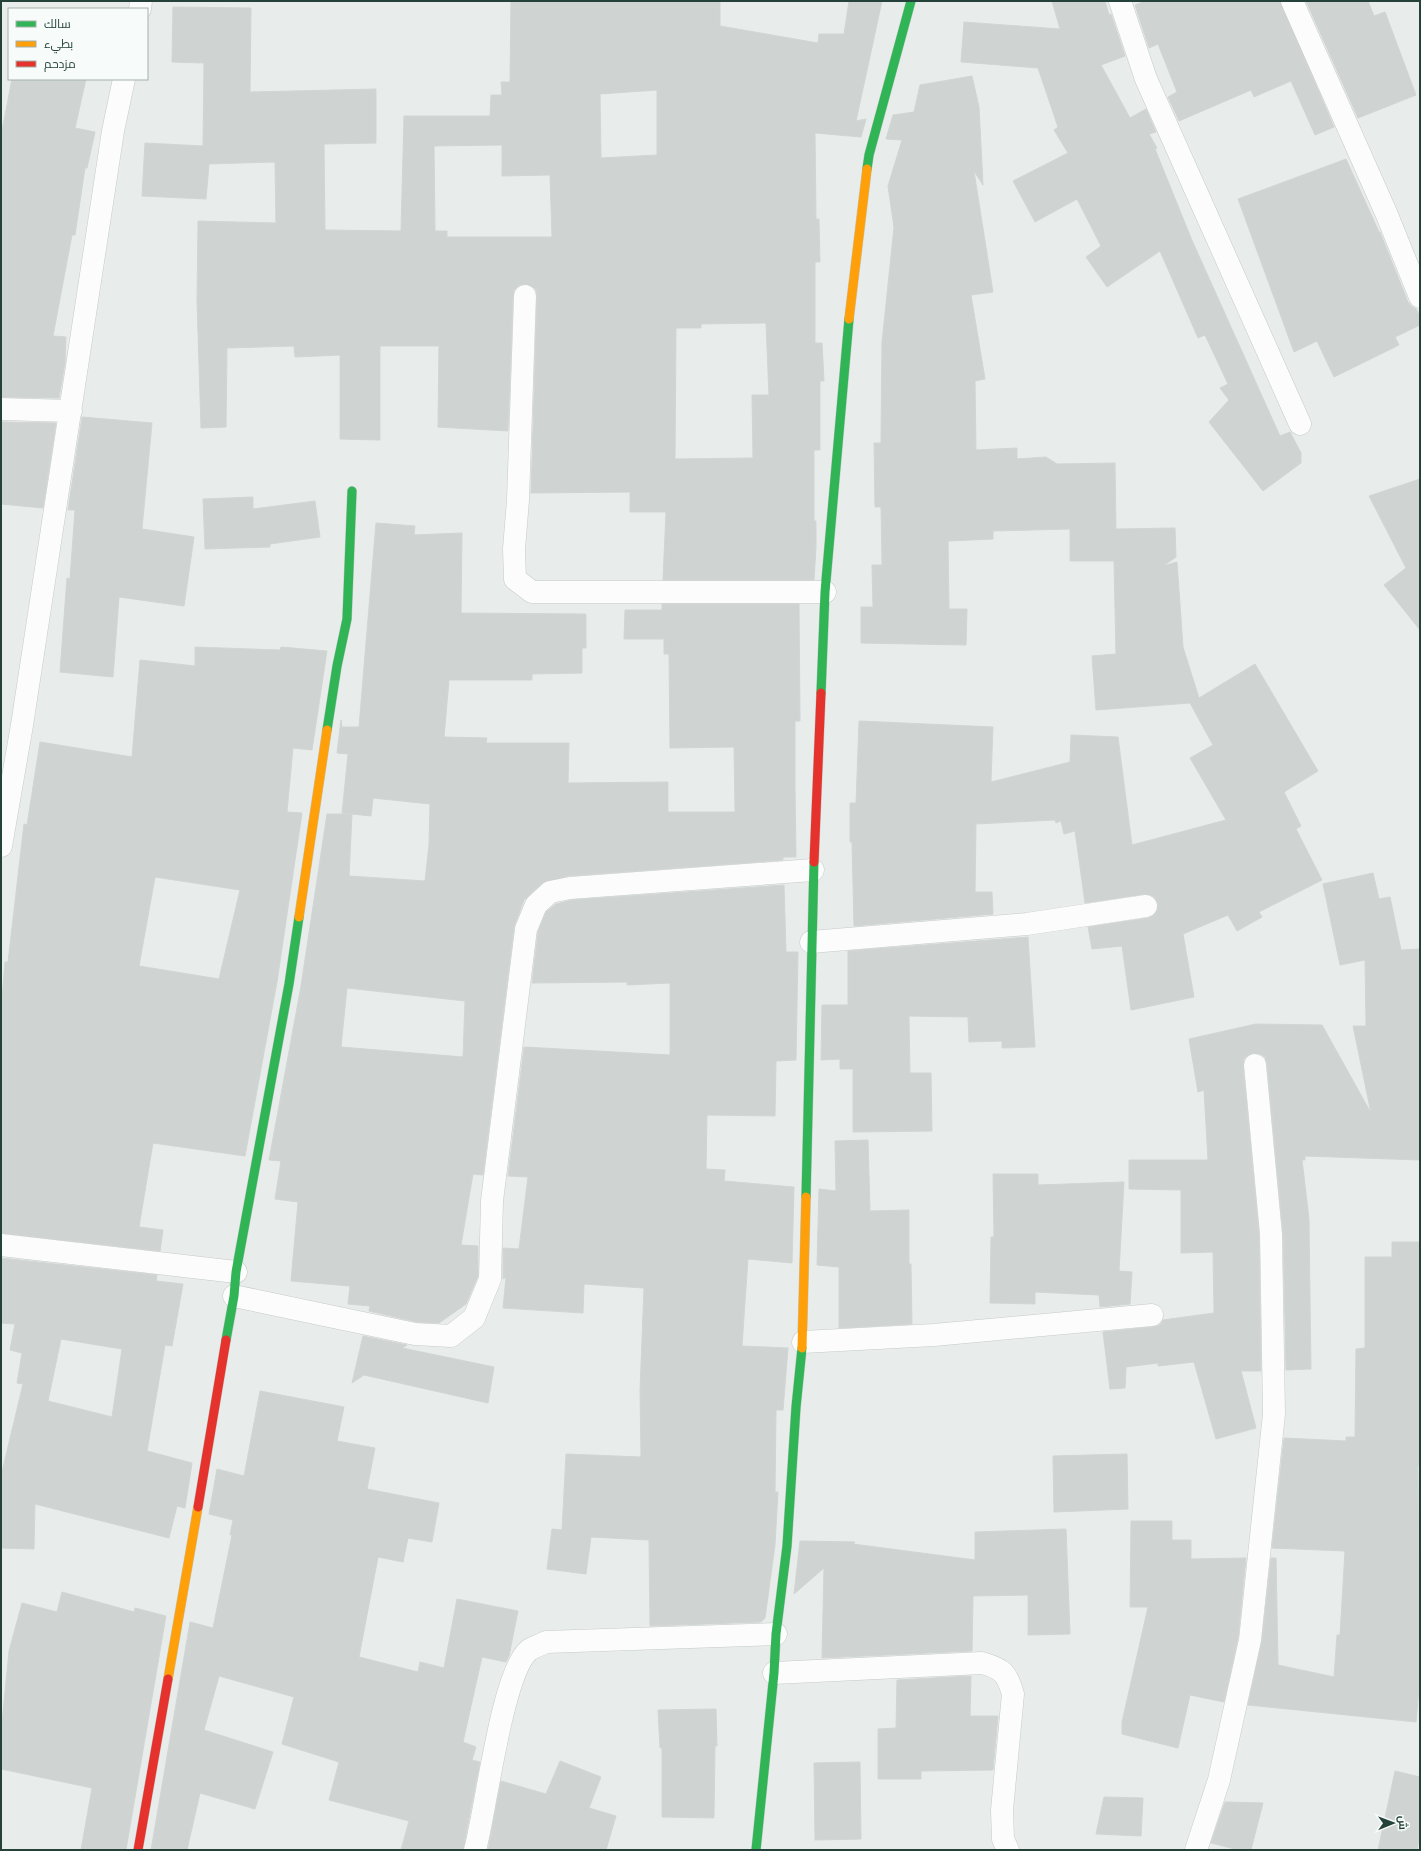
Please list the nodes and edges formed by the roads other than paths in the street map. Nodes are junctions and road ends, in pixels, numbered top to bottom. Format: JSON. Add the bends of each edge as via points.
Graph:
{"nodes":[{"id":1,"x":911,"y":1,"type":"edge"},
{"id":2,"x":1120,"y":1,"type":"edge"},
{"id":3,"x":1292,"y":1,"type":"edge"},
{"id":4,"x":124,"y":80,"type":"edge"},
{"id":5,"x":525,"y":296,"type":"dead end"},
{"id":6,"x":1420,"y":298,"type":"edge"},
{"id":7,"x":1,"y":409,"type":"edge"},
{"id":8,"x":71,"y":411,"type":"junction"},
{"id":9,"x":1300,"y":424,"type":"dead end"},
{"id":10,"x":352,"y":491,"type":"dead end"},
{"id":11,"x":825,"y":592,"type":"junction"},
{"id":12,"x":1,"y":846,"type":"edge"},
{"id":13,"x":813,"y":870,"type":"junction"},
{"id":14,"x":1146,"y":906,"type":"dead end"},
{"id":15,"x":811,"y":942,"type":"junction"},
{"id":16,"x":1255,"y":1065,"type":"dead end"},
{"id":17,"x":1,"y":1245,"type":"edge"},
{"id":18,"x":236,"y":1272,"type":"junction"},
{"id":19,"x":234,"y":1296,"type":"junction"},
{"id":20,"x":1152,"y":1314,"type":"dead end"},
{"id":21,"x":803,"y":1342,"type":"junction"},
{"id":22,"x":776,"y":1634,"type":"junction"},
{"id":23,"x":774,"y":1674,"type":"junction"},
{"id":24,"x":138,"y":1850,"type":"edge"},
{"id":25,"x":475,"y":1850,"type":"edge"},
{"id":26,"x":756,"y":1850,"type":"edge"},
{"id":27,"x":1008,"y":1850,"type":"edge"},
{"id":28,"x":1196,"y":1850,"type":"edge"}],
"edges":[{"from":1,"to":11,"type":"street","via":[[869,155],[850,303]]},
{"from":2,"to":9,"type":"street","via":[[1146,79]]},
{"from":3,"to":6,"type":"street","via":[[1387,215]]},
{"from":4,"to":8,"type":"street","via":[[113,131]]},
{"from":5,"to":11,"type":"street","via":[[514,549],[516,579],[532,592]]},
{"from":7,"to":8,"type":"street"},
{"from":8,"to":12,"type":"street"},
{"from":10,"to":18,"type":"street","via":[[347,619],[337,666],[289,984]]},
{"from":11,"to":13,"type":"street"},
{"from":13,"to":15,"type":"street"},
{"from":13,"to":19,"type":"street","via":[[570,888],[550,892],[536,905],[526,929],[492,1202],[490,1279],[474,1318],[451,1336],[415,1334]]},
{"from":14,"to":15,"type":"street","via":[[1027,924]]},
{"from":15,"to":21,"type":"street"},
{"from":16,"to":28,"type":"street","via":[[1271,1234],[1274,1414],[1250,1640],[1219,1780]]},
{"from":17,"to":18,"type":"street"},
{"from":18,"to":19,"type":"street"},
{"from":19,"to":24,"type":"street"},
{"from":20,"to":21,"type":"street","via":[[934,1335]]},
{"from":21,"to":22,"type":"street"},
{"from":22,"to":23,"type":"street"},
{"from":22,"to":25,"type":"street","via":[[546,1642],[529,1650],[517,1669],[505,1707]]},
{"from":23,"to":26,"type":"street"},
{"from":23,"to":27,"type":"street","via":[[982,1663],[999,1668],[1010,1682],[1013,1694],[1002,1810],[1003,1839]]}]}
